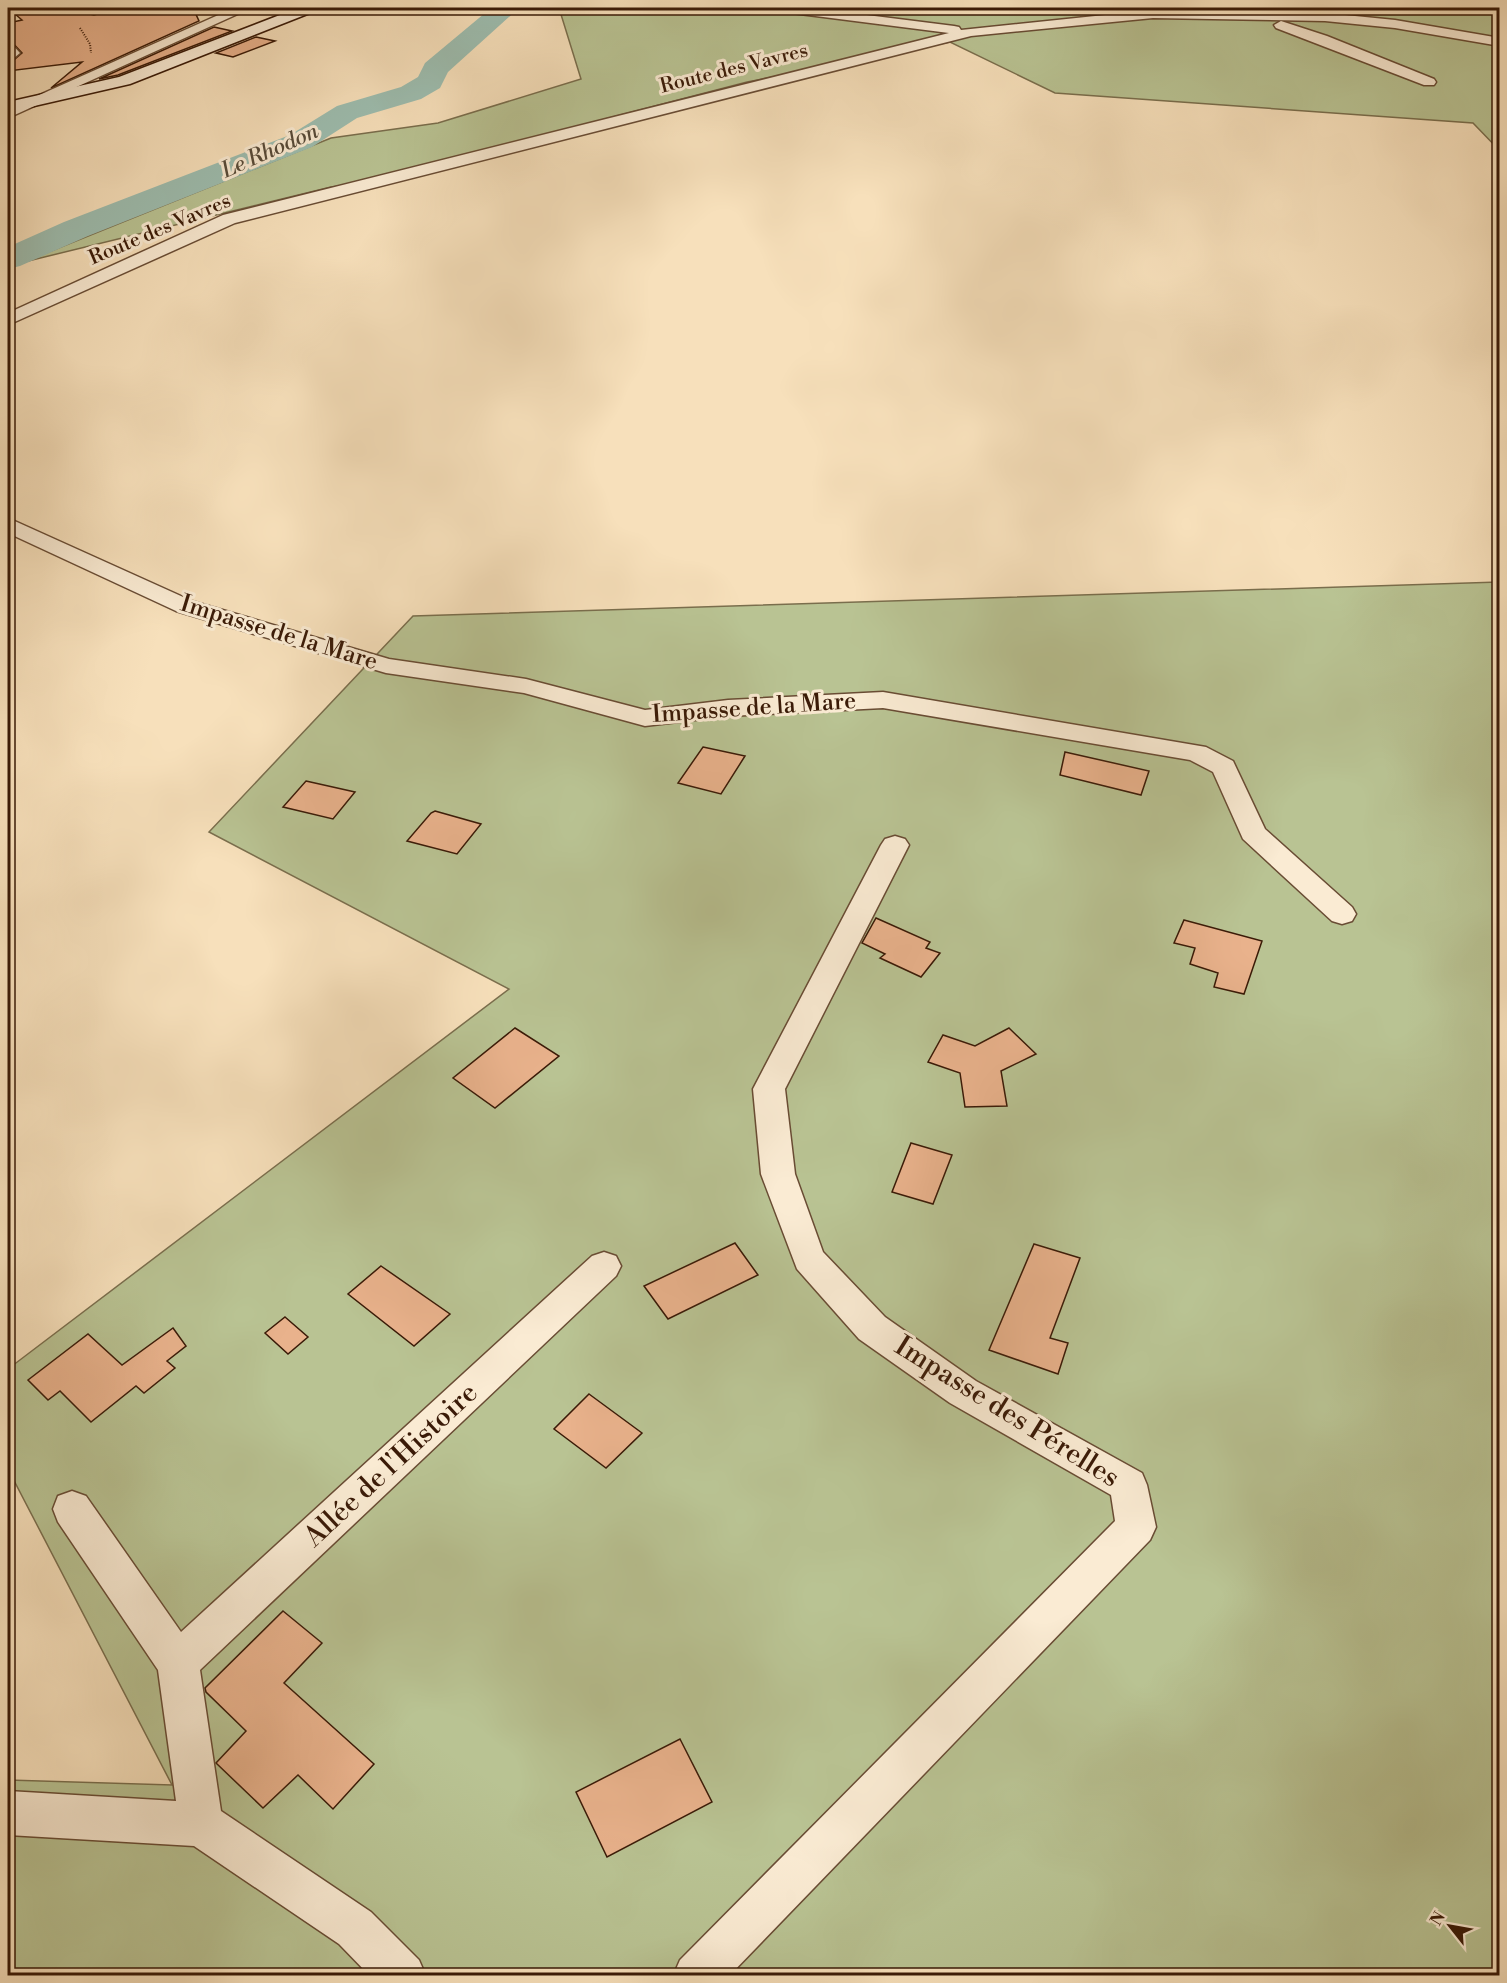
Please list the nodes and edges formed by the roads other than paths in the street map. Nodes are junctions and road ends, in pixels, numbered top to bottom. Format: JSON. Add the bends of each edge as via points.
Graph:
{"nodes":[{"id":1,"x":87,"y":8,"type":"edge"},
{"id":2,"x":100,"y":8,"type":"edge"},
{"id":3,"x":243,"y":8,"type":"edge"},
{"id":4,"x":310,"y":8,"type":"edge"},
{"id":5,"x":784,"y":8,"type":"edge"},
{"id":6,"x":1171,"y":8,"type":"edge"},
{"id":7,"x":1153,"y":14,"type":"junction"},
{"id":8,"x":1226,"y":15,"type":"junction"},
{"id":9,"x":971,"y":32,"type":"junction"},
{"id":10,"x":8,"y":42,"type":"edge"},
{"id":11,"x":1500,"y":42,"type":"edge"},
{"id":12,"x":8,"y":61,"type":"edge"},
{"id":13,"x":1429,"y":82,"type":"dead end"},
{"id":14,"x":37,"y":100,"type":"junction"},
{"id":15,"x":8,"y":107,"type":"edge"},
{"id":16,"x":8,"y":114,"type":"edge"},
{"id":17,"x":8,"y":321,"type":"edge"},
{"id":18,"x":8,"y":525,"type":"edge"},
{"id":19,"x":895,"y":845,"type":"dead end"},
{"id":20,"x":1342,"y":914,"type":"dead end"},
{"id":21,"x":603,"y":1266,"type":"dead end"},
{"id":22,"x":72,"y":1509,"type":"dead end"},
{"id":23,"x":178,"y":1663,"type":"junction"},
{"id":24,"x":8,"y":1813,"type":"edge"},
{"id":25,"x":201,"y":1824,"type":"junction"},
{"id":26,"x":403,"y":1976,"type":"edge"},
{"id":27,"x":696,"y":1976,"type":"edge"}],
"edges":[{"from":1,"to":2,"type":"street"},
{"from":3,"to":14,"type":"street"},
{"from":4,"to":14,"type":"main road","via":[[124,81]]},
{"from":5,"to":9,"type":"street"},
{"from":6,"to":7,"type":"street"},
{"from":7,"to":8,"type":"street","name":"Route des Vavres"},
{"from":7,"to":9,"type":"street","name":"Route des Vavres"},
{"from":8,"to":11,"type":"street","name":"Route des Vavres","via":[[1325,17]]},
{"from":8,"to":13,"type":"street","via":[[1280,25]]},
{"from":9,"to":17,"type":"street","name":"Route des Vavres","via":[[229,219]]},
{"from":10,"to":12,"type":"lane","via":[[16,53]]},
{"from":14,"to":15,"type":"main road"},
{"from":14,"to":16,"type":"street"},
{"from":18,"to":20,"type":"street","name":"Impasse de la Mare","via":[[184,606],[386,666],[526,686],[645,718],[728,708],[883,700],[1197,753],[1224,767],[1253,833]]},
{"from":19,"to":27,"type":"street","name":"Impasse des Pérelles","via":[[769,1089],[778,1174],[809,1259],[872,1328],[963,1392],[1128,1485],[1136,1527]]},
{"from":21,"to":23,"type":"street","name":"Allée de l'Histoire"},
{"from":22,"to":23,"type":"street"},
{"from":23,"to":25,"type":"street"},
{"from":24,"to":25,"type":"street"},
{"from":25,"to":26,"type":"street","via":[[355,1928]]}]}
